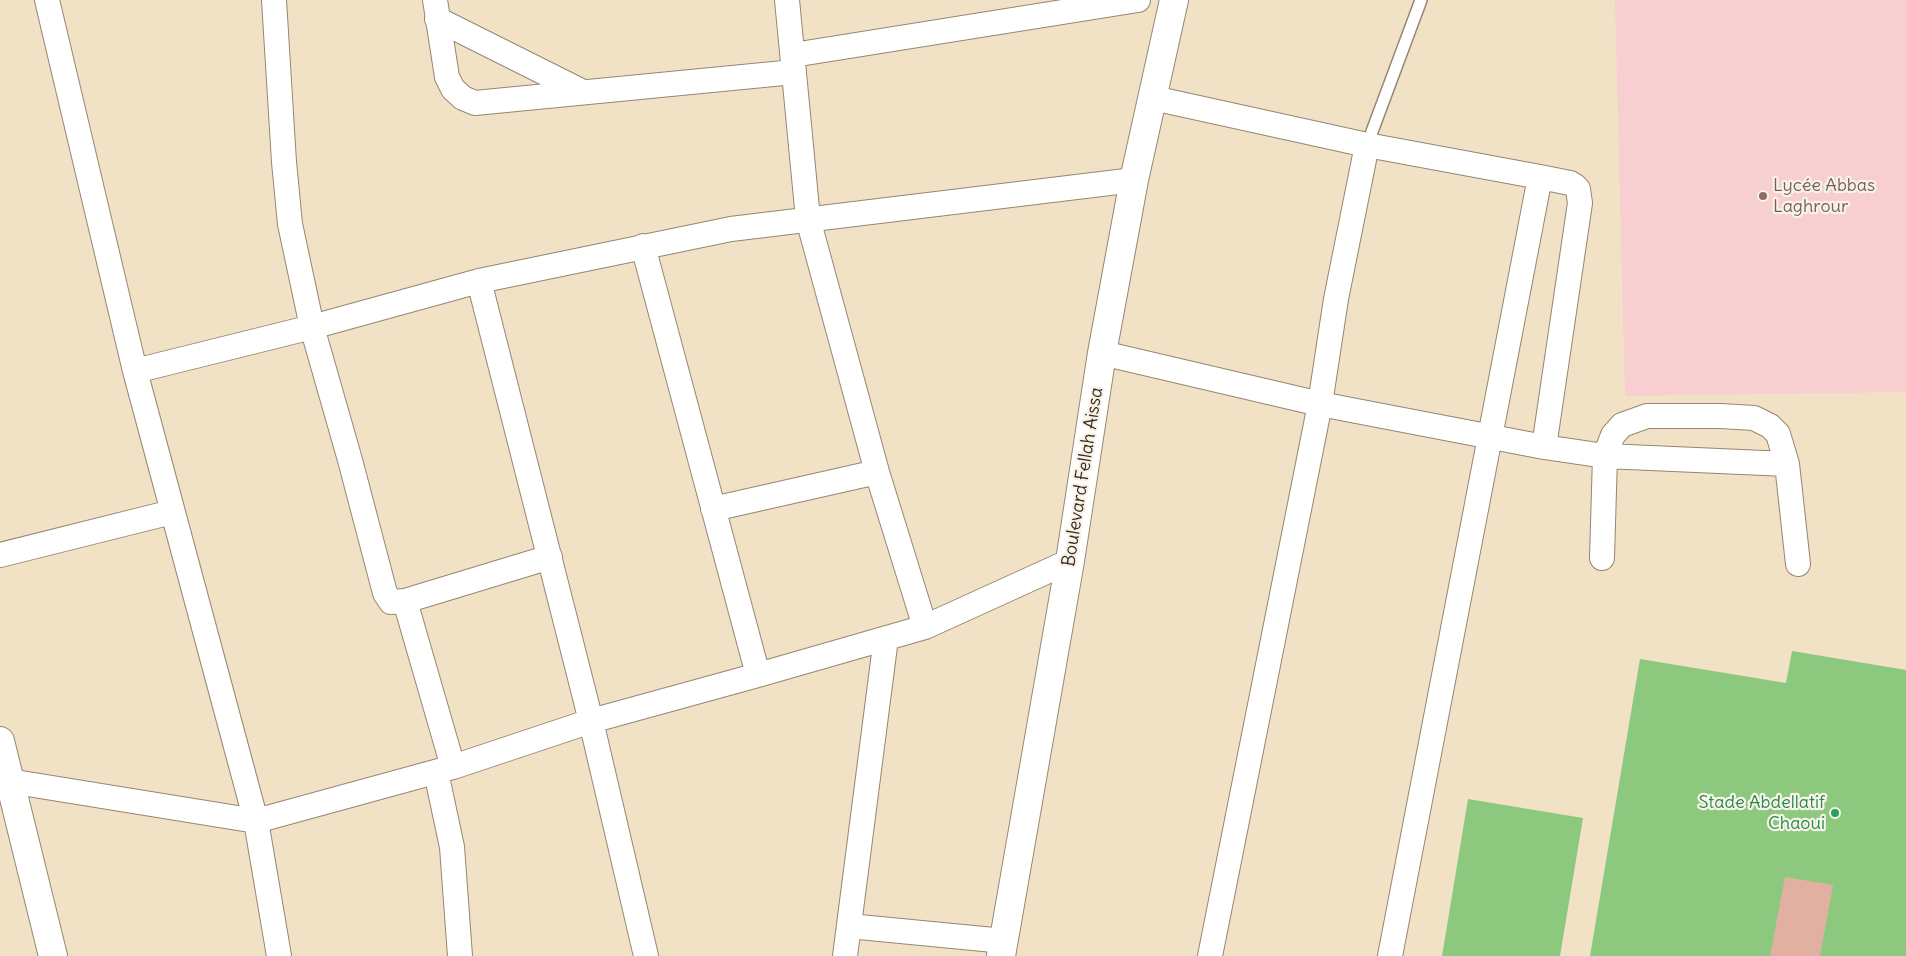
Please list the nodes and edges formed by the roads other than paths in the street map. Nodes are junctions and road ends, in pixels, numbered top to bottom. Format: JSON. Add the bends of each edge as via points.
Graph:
{"nodes":[{"id":1,"x":47,"y":0,"type":"edge"},
{"id":2,"x":274,"y":0,"type":"edge"},
{"id":3,"x":788,"y":0,"type":"edge"},
{"id":4,"x":1138,"y":0,"type":"edge"},
{"id":5,"x":1174,"y":0,"type":"edge"},
{"id":6,"x":1421,"y":0,"type":"edge"},
{"id":7,"x":436,"y":10,"type":"edge"},
{"id":8,"x":794,"y":63,"type":"junction"},
{"id":9,"x":583,"y":92,"type":"junction"},
{"id":10,"x":1153,"y":98,"type":"junction"},
{"id":11,"x":1367,"y":145,"type":"junction"},
{"id":12,"x":1540,"y":177,"type":"junction"},
{"id":13,"x":1134,"y":180,"type":"junction"},
{"id":14,"x":808,"y":219,"type":"junction"},
{"id":15,"x":643,"y":246,"type":"junction"},
{"id":16,"x":479,"y":281,"type":"junction"},
{"id":17,"x":312,"y":327,"type":"junction"},
{"id":18,"x":1102,"y":353,"type":"junction"},
{"id":19,"x":135,"y":371,"type":"junction"},
{"id":20,"x":1320,"y":404,"type":"junction"},
{"id":21,"x":1491,"y":438,"type":"junction"},
{"id":22,"x":1544,"y":447,"type":"junction"},
{"id":23,"x":1605,"y":456,"type":"junction"},
{"id":24,"x":1786,"y":464,"type":"junction"},
{"id":25,"x":877,"y":472,"type":"junction"},
{"id":26,"x":713,"y":509,"type":"junction"},
{"id":27,"x":172,"y":512,"type":"junction"},
{"id":28,"x":0,"y":555,"type":"edge"},
{"id":29,"x":550,"y":557,"type":"junction"},
{"id":30,"x":1602,"y":558,"type":"dead end"},
{"id":31,"x":1070,"y":561,"type":"junction"},
{"id":32,"x":1798,"y":564,"type":"dead end"},
{"id":33,"x":405,"y":601,"type":"junction"},
{"id":34,"x":925,"y":627,"type":"junction"},
{"id":35,"x":886,"y":638,"type":"junction"},
{"id":36,"x":758,"y":676,"type":"junction"},
{"id":37,"x":591,"y":720,"type":"junction"},
{"id":38,"x":0,"y":741,"type":"edge"},
{"id":39,"x":445,"y":769,"type":"junction"},
{"id":40,"x":9,"y":781,"type":"junction"},
{"id":41,"x":256,"y":821,"type":"junction"},
{"id":42,"x":849,"y":926,"type":"junction"},
{"id":43,"x":1002,"y":949,"type":"edge"},
{"id":44,"x":53,"y":956,"type":"edge"},
{"id":45,"x":279,"y":956,"type":"edge"},
{"id":46,"x":460,"y":956,"type":"edge"},
{"id":47,"x":646,"y":956,"type":"edge"},
{"id":48,"x":845,"y":956,"type":"edge"},
{"id":49,"x":1210,"y":956,"type":"edge"},
{"id":50,"x":1390,"y":956,"type":"edge"}],
"edges":[{"from":1,"to":19,"type":"street"},
{"from":2,"to":17,"type":"street","via":[[290,224]]},
{"from":3,"to":8,"type":"street"},
{"from":4,"to":8,"type":"street"},
{"from":5,"to":10,"type":"street","name":"Boulevard Fellah Aissa"},
{"from":6,"to":11,"type":"lane"},
{"from":7,"to":9,"type":"street"},
{"from":7,"to":9,"type":"street","via":[[447,77],[453,90],[463,98],[487,103]]},
{"from":8,"to":9,"type":"street"},
{"from":8,"to":14,"type":"street"},
{"from":10,"to":11,"type":"street"},
{"from":10,"to":13,"type":"street","name":"Boulevard Fellah Aissa"},
{"from":11,"to":12,"type":"street"},
{"from":11,"to":20,"type":"street","via":[[1336,299]]},
{"from":12,"to":21,"type":"street"},
{"from":12,"to":22,"type":"street","via":[[1575,186],[1580,202]]},
{"from":13,"to":14,"type":"street"},
{"from":13,"to":18,"type":"street","name":"Boulevard Fellah Aissa"},
{"from":14,"to":15,"type":"street","via":[[731,229]]},
{"from":14,"to":25,"type":"street"},
{"from":15,"to":16,"type":"street"},
{"from":15,"to":26,"type":"street"},
{"from":16,"to":17,"type":"street"},
{"from":16,"to":29,"type":"street"},
{"from":17,"to":19,"type":"street"},
{"from":17,"to":33,"type":"street","via":[[385,593],[391,602]]},
{"from":18,"to":20,"type":"street"},
{"from":18,"to":31,"type":"street","name":"Boulevard Fellah Aissa"},
{"from":19,"to":27,"type":"street"},
{"from":20,"to":21,"type":"street"},
{"from":20,"to":49,"type":"street"},
{"from":21,"to":22,"type":"street"},
{"from":21,"to":50,"type":"street"},
{"from":22,"to":23,"type":"street"},
{"from":23,"to":24,"type":"street"},
{"from":23,"to":24,"type":"street","via":[[1613,435],[1622,425],[1632,421],[1647,416],[1721,416],[1754,418],[1770,426],[1778,434]]},
{"from":23,"to":30,"type":"street"},
{"from":24,"to":32,"type":"street"},
{"from":25,"to":26,"type":"street"},
{"from":25,"to":34,"type":"street"},
{"from":26,"to":36,"type":"street"},
{"from":27,"to":28,"type":"street"},
{"from":27,"to":41,"type":"street"},
{"from":29,"to":33,"type":"street"},
{"from":29,"to":37,"type":"street"},
{"from":31,"to":34,"type":"street"},
{"from":31,"to":43,"type":"street","name":"Boulevard Fellah Aissa"},
{"from":33,"to":39,"type":"street"},
{"from":34,"to":35,"type":"street"},
{"from":35,"to":36,"type":"street"},
{"from":35,"to":42,"type":"street"},
{"from":36,"to":37,"type":"street"},
{"from":37,"to":39,"type":"street"},
{"from":37,"to":47,"type":"street"},
{"from":38,"to":40,"type":"street"},
{"from":39,"to":41,"type":"street"},
{"from":39,"to":46,"type":"street"},
{"from":40,"to":41,"type":"street"},
{"from":40,"to":44,"type":"street"},
{"from":41,"to":45,"type":"street"},
{"from":42,"to":43,"type":"street"},
{"from":42,"to":48,"type":"street"}]}
